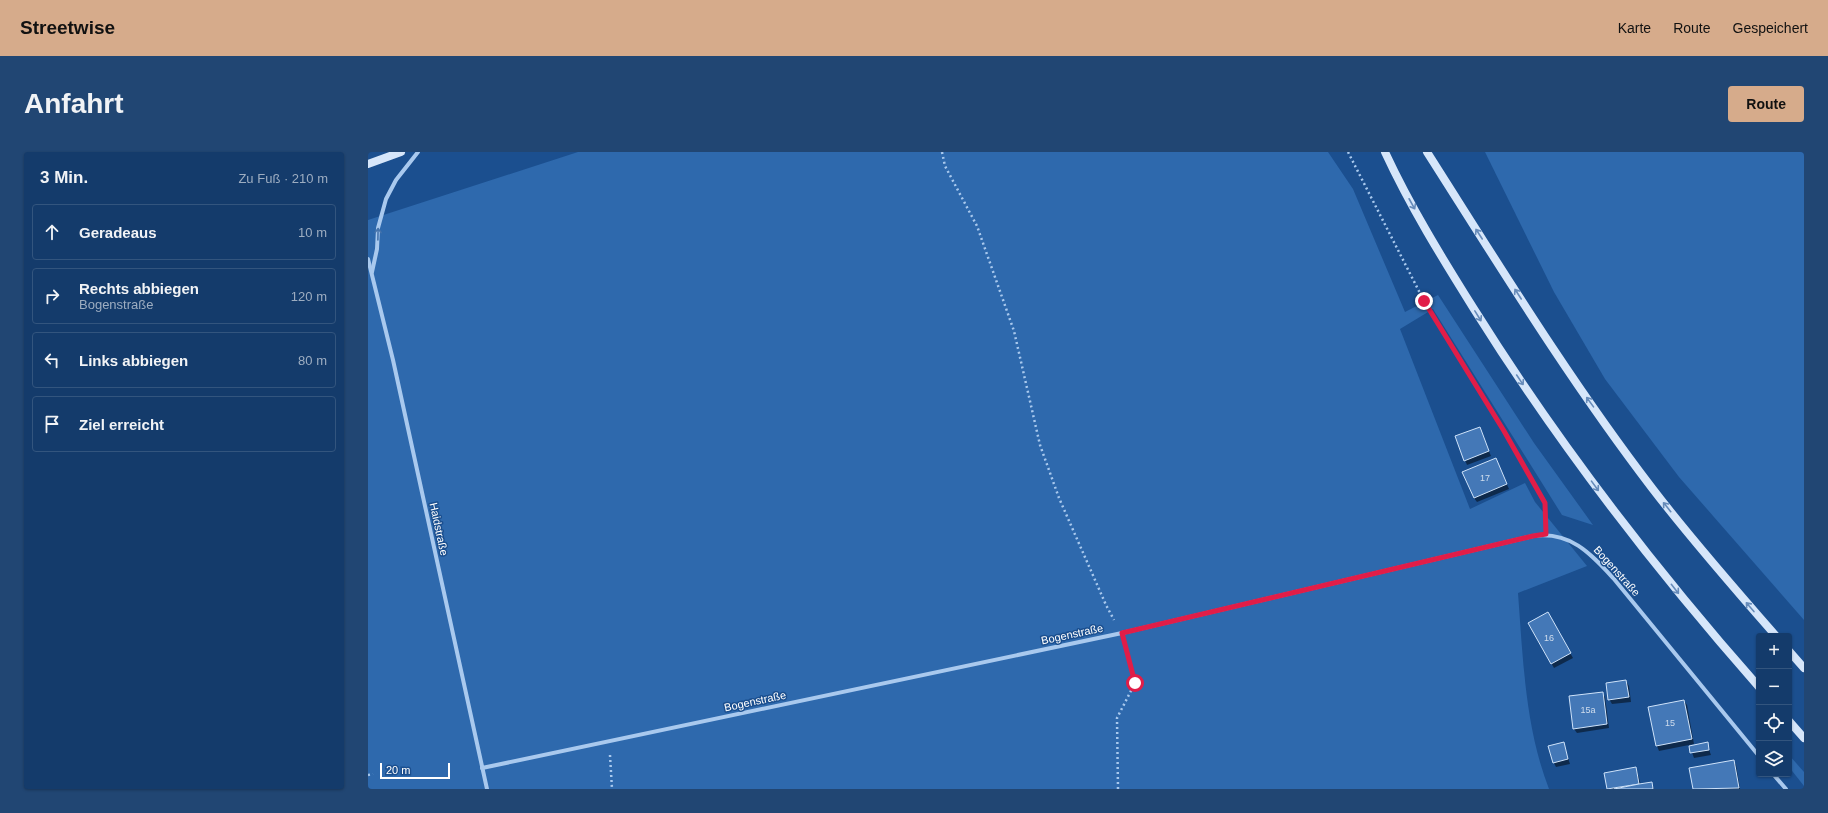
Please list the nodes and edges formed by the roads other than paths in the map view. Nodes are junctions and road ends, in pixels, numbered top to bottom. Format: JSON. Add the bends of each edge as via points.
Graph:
{"nodes":[{"id":1,"x":402,"y":152,"type":"edge"},
{"id":2,"x":418,"y":152,"type":"edge"},
{"id":3,"x":1385,"y":152,"type":"edge"},
{"id":4,"x":1427,"y":152,"type":"edge"},
{"id":5,"x":368,"y":164,"type":"edge"},
{"id":6,"x":368,"y":259,"type":"edge"},
{"id":7,"x":370,"y":271,"type":"edge"},
{"id":8,"x":1504,"y":431,"type":"road end"},
{"id":9,"x":1546,"y":534,"type":"junction"},
{"id":10,"x":1773,"y":633,"type":"edge"},
{"id":11,"x":1792,"y":654,"type":"edge"},
{"id":12,"x":1804,"y":668,"type":"edge"},
{"id":13,"x":1756,"y":684,"type":"edge"},
{"id":14,"x":1792,"y":724,"type":"edge"},
{"id":15,"x":1804,"y":738,"type":"edge"},
{"id":16,"x":1756,"y":752,"type":"edge"},
{"id":17,"x":482,"y":768,"type":"junction"},
{"id":18,"x":1776,"y":777,"type":"edge"},
{"id":19,"x":487,"y":789,"type":"edge"},
{"id":20,"x":1786,"y":789,"type":"edge"}],
"edges":[{"from":1,"to":5,"type":"main road"},
{"from":7,"to":2,"type":"street","name":"Haidstraße","one_way":true,"via":[[378,249],[378,228],[386,199],[396,180]]},
{"from":3,"to":13,"type":"main road","one_way":true,"via":[[1434,243],[1494,342],[1543,415],[1620,520],[1692,610]]},
{"from":10,"to":4,"type":"main road","one_way":true,"via":[[1652,488],[1599,415]]},
{"from":6,"to":7,"type":"street","name":"Haidstraße"},
{"from":7,"to":17,"type":"street","name":"Haidstraße","via":[[393,360]]},
{"from":8,"to":9,"type":"lane","via":[[1545,503]]},
{"from":9,"to":16,"type":"street","name":"Bogenstraße","via":[[1567,540],[1589,552]]},
{"from":9,"to":17,"type":"street","name":"Bogenstraße","via":[[1122,633]]},
{"from":11,"to":12,"type":"main road"},
{"from":14,"to":15,"type":"main road"},
{"from":17,"to":19,"type":"street","name":"Haidstraße"},
{"from":18,"to":20,"type":"street"}]}
